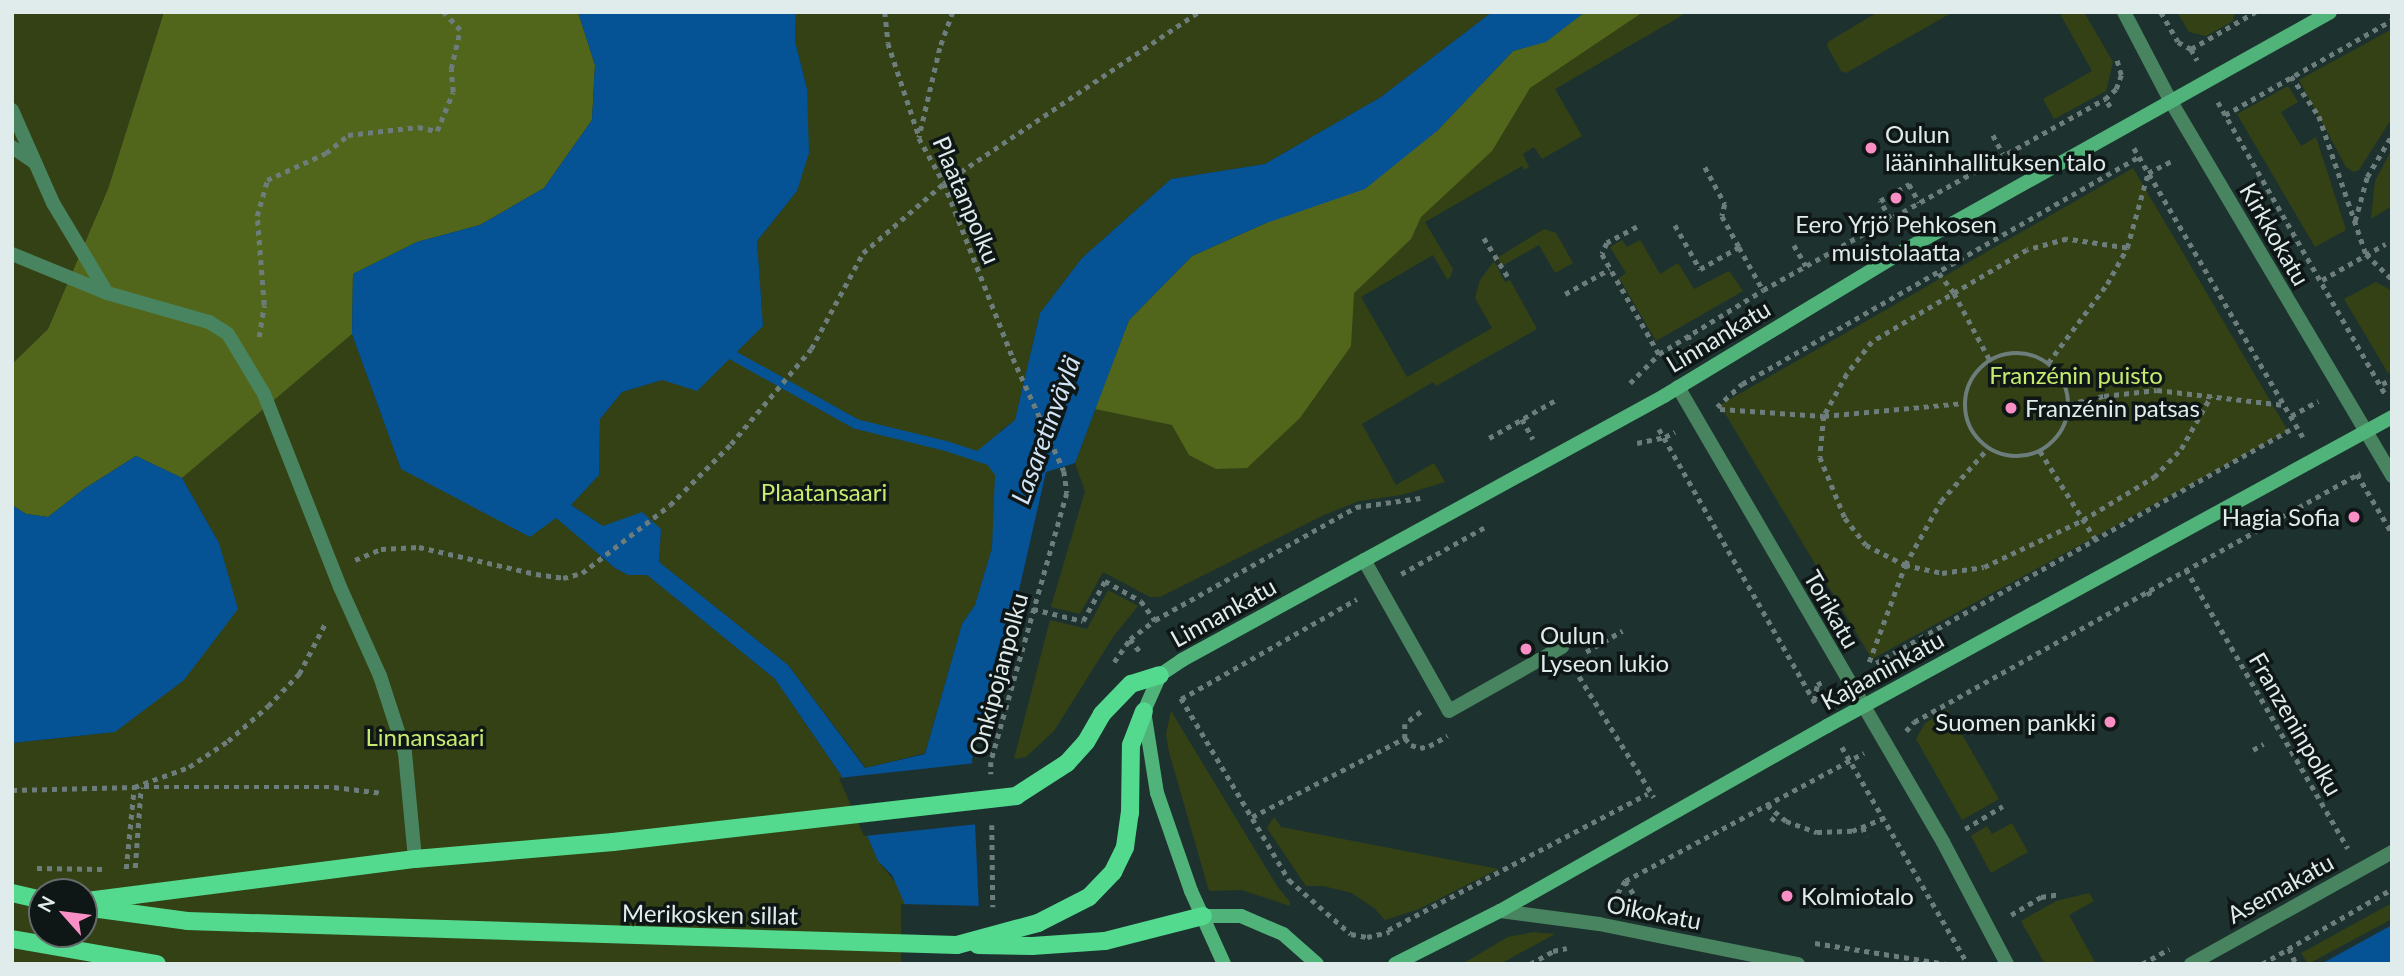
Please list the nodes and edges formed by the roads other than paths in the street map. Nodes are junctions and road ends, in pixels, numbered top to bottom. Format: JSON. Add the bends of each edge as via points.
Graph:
{"nodes":[{"id":1,"x":2123,"y":12,"type":"edge"},
{"id":2,"x":2330,"y":12,"type":"edge"},
{"id":3,"x":2170,"y":100,"type":"junction"},
{"id":4,"x":12,"y":110,"type":"edge"},
{"id":5,"x":12,"y":147,"type":"edge"},
{"id":6,"x":35,"y":163,"type":"junction"},
{"id":7,"x":12,"y":254,"type":"edge"},
{"id":8,"x":107,"y":293,"type":"junction"},
{"id":9,"x":1678,"y":387,"type":"junction"},
{"id":10,"x":2392,"y":417,"type":"edge"},
{"id":11,"x":2366,"y":432,"type":"junction"},
{"id":12,"x":2392,"y":476,"type":"edge"},
{"id":13,"x":1364,"y":559,"type":"junction"},
{"id":14,"x":1562,"y":647,"type":"road end"},
{"id":15,"x":1160,"y":675,"type":"junction"},
{"id":16,"x":1863,"y":707,"type":"junction"},
{"id":17,"x":1144,"y":711,"type":"junction"},
{"id":18,"x":2392,"y":852,"type":"edge"},
{"id":19,"x":415,"y":859,"type":"junction"},
{"id":20,"x":98,"y":902,"type":"edge"},
{"id":21,"x":98,"y":906,"type":"edge"},
{"id":22,"x":1500,"y":911,"type":"junction"},
{"id":23,"x":1203,"y":916,"type":"junction"},
{"id":24,"x":14,"y":940,"type":"edge"},
{"id":25,"x":957,"y":945,"type":"junction"},
{"id":26,"x":1402,"y":961,"type":"edge"},
{"id":27,"x":157,"y":964,"type":"edge"},
{"id":28,"x":1224,"y":964,"type":"edge"},
{"id":29,"x":1317,"y":964,"type":"edge"},
{"id":30,"x":1798,"y":964,"type":"edge"},
{"id":31,"x":2007,"y":964,"type":"edge"},
{"id":32,"x":2191,"y":964,"type":"edge"}],
"edges":[{"from":1,"to":3,"type":"street","name":"Kirkkokatu"},
{"from":2,"to":3,"type":"main road","name":"Linnankatu"},
{"from":3,"to":9,"type":"main road","name":"Linnankatu","via":[[1903,251]]},
{"from":3,"to":11,"type":"street","name":"Kirkkokatu"},
{"from":4,"to":6,"type":"street"},
{"from":5,"to":6,"type":"street"},
{"from":6,"to":8,"type":"street","via":[[53,204]]},
{"from":7,"to":8,"type":"street"},
{"from":8,"to":19,"type":"street","via":[[209,322],[228,334],[253,376],[297,471],[380,677],[405,753]]},
{"from":9,"to":13,"type":"main road","name":"Linnankatu"},
{"from":9,"to":16,"type":"street","name":"Torikatu"},
{"from":10,"to":11,"type":"main road","name":"Kajaaninkatu"},
{"from":11,"to":12,"type":"street","name":"Kirkkokatu"},
{"from":11,"to":16,"type":"main road","name":"Kajaaninkatu"},
{"from":13,"to":14,"type":"street","via":[[1450,711]]},
{"from":13,"to":15,"type":"main road","name":"Linnankatu"},
{"from":15,"to":17,"type":"main road","name":"Linnankatu"},
{"from":15,"to":19,"type":"main road","bridge":true,"via":[[1130,684],[1067,763],[1016,796],[613,842]]},
{"from":16,"to":22,"type":"main road","name":"Kajaaninkatu"},
{"from":16,"to":31,"type":"street","name":"Torikatu","via":[[1943,842]]},
{"from":17,"to":23,"type":"main road","via":[[1157,793]]},
{"from":17,"to":25,"type":"main road","bridge":true,"via":[[1131,745],[1130,813],[1113,872],[1089,897],[1038,923]]},
{"from":18,"to":32,"type":"street","name":"Asemakatu"},
{"from":19,"to":20,"type":"main road"},
{"from":21,"to":25,"type":"main road","name":"Merikosken sillat","via":[[187,921]]},
{"from":22,"to":26,"type":"main road","name":"Kajaaninkatu"},
{"from":22,"to":30,"type":"street","name":"Oikokatu","via":[[1599,924]]},
{"from":23,"to":25,"type":"main road","name":"Merikosken sillat","bridge":true,"via":[[1105,941]]},
{"from":23,"to":28,"type":"main road"},
{"from":23,"to":29,"type":"main road","name":"Merikosken sillat","via":[[1241,916],[1283,934]]},
{"from":24,"to":27,"type":"main road"}]}
